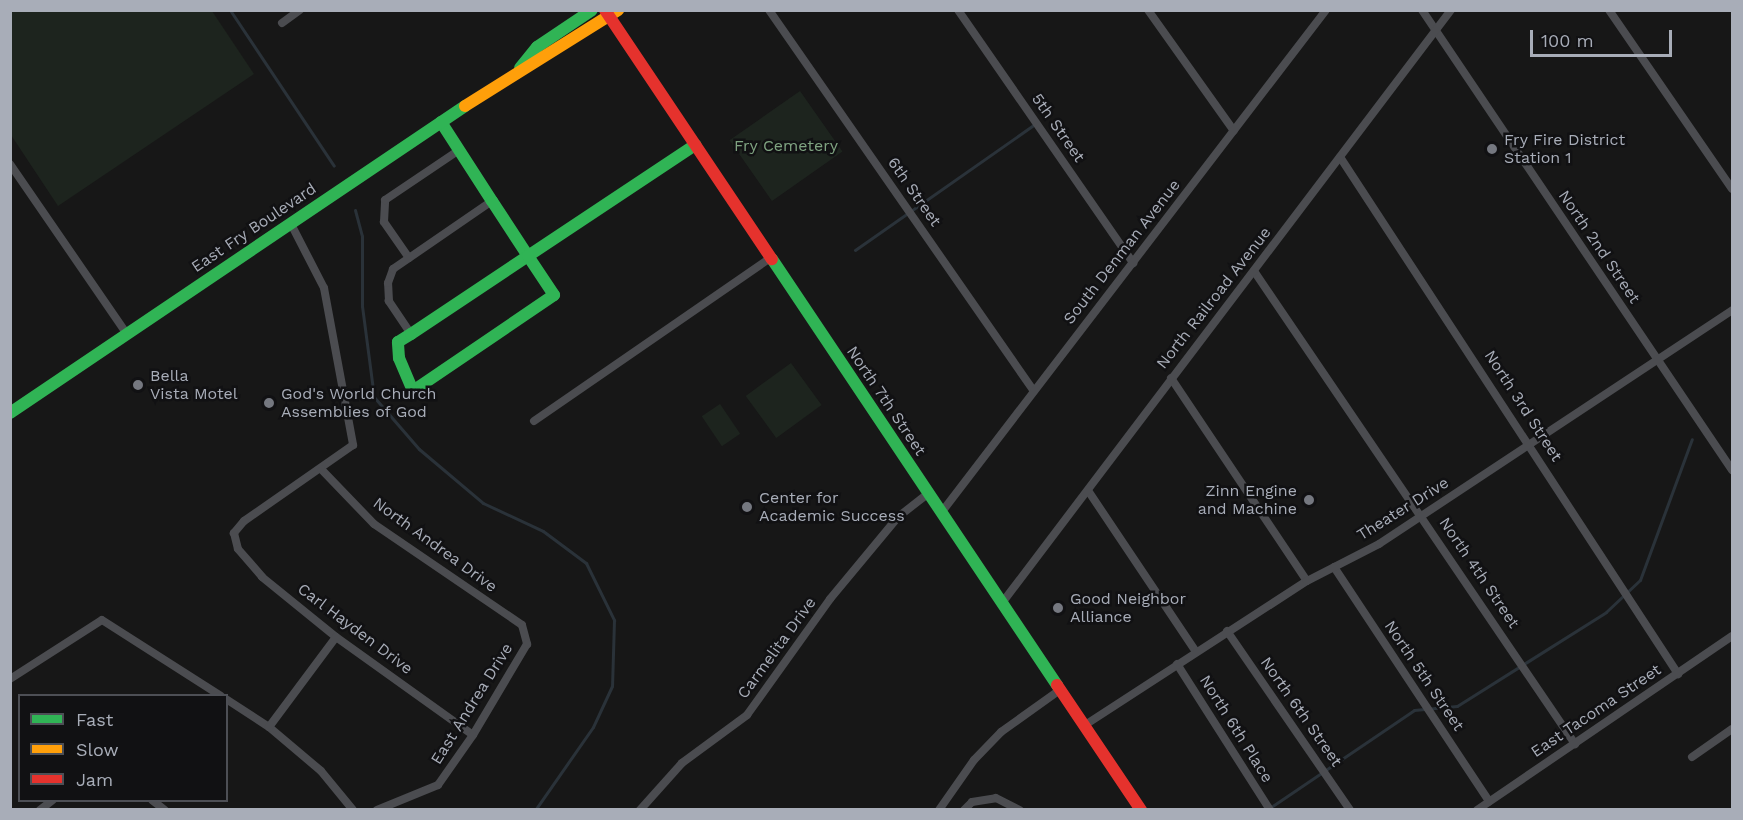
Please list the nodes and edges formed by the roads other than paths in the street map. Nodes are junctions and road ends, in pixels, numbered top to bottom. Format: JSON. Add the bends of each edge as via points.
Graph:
{"nodes":[{"id":1,"x":300,"y":10,"type":"edge"},
{"id":2,"x":592,"y":10,"type":"edge"},
{"id":3,"x":769,"y":10,"type":"edge"},
{"id":4,"x":958,"y":10,"type":"edge"},
{"id":5,"x":1148,"y":10,"type":"edge"},
{"id":6,"x":1326,"y":10,"type":"edge"},
{"id":7,"x":1422,"y":10,"type":"edge"},
{"id":8,"x":1451,"y":10,"type":"edge"},
{"id":9,"x":1610,"y":10,"type":"edge"},
{"id":10,"x":611,"y":13,"type":"edge"},
{"id":11,"x":282,"y":23,"type":"dead end"},
{"id":12,"x":1435,"y":31,"type":"junction"},
{"id":13,"x":517,"y":71,"type":"junction"},
{"id":14,"x":441,"y":122,"type":"junction"},
{"id":15,"x":1234,"y":131,"type":"junction"},
{"id":16,"x":695,"y":145,"type":"junction"},
{"id":17,"x":459,"y":150,"type":"junction"},
{"id":18,"x":1340,"y":157,"type":"junction"},
{"id":19,"x":10,"y":164,"type":"edge"},
{"id":20,"x":1732,"y":189,"type":"edge"},
{"id":21,"x":492,"y":201,"type":"junction"},
{"id":22,"x":291,"y":224,"type":"junction"},
{"id":23,"x":528,"y":256,"type":"junction"},
{"id":24,"x":409,"y":258,"type":"junction"},
{"id":25,"x":770,"y":258,"type":"junction"},
{"id":26,"x":1133,"y":263,"type":"junction"},
{"id":27,"x":1254,"y":271,"type":"junction"},
{"id":28,"x":1732,"y":310,"type":"edge"},
{"id":29,"x":127,"y":334,"type":"junction"},
{"id":30,"x":411,"y":334,"type":"junction"},
{"id":31,"x":1658,"y":360,"type":"junction"},
{"id":32,"x":1171,"y":378,"type":"junction"},
{"id":33,"x":1034,"y":391,"type":"junction"},
{"id":34,"x":10,"y":412,"type":"edge"},
{"id":35,"x":534,"y":421,"type":"dead end"},
{"id":36,"x":1531,"y":444,"type":"junction"},
{"id":37,"x":322,"y":470,"type":"junction"},
{"id":38,"x":1732,"y":470,"type":"edge"},
{"id":39,"x":1089,"y":492,"type":"junction"},
{"id":40,"x":929,"y":493,"type":"junction"},
{"id":41,"x":941,"y":513,"type":"junction"},
{"id":42,"x":1422,"y":516,"type":"junction"},
{"id":43,"x":1334,"y":567,"type":"junction"},
{"id":44,"x":1307,"y":581,"type":"junction"},
{"id":45,"x":1002,"y":603,"type":"junction"},
{"id":46,"x":1227,"y":631,"type":"junction"},
{"id":47,"x":1732,"y":636,"type":"edge"},
{"id":48,"x":336,"y":637,"type":"junction"},
{"id":49,"x":527,"y":644,"type":"joint"},
{"id":50,"x":1196,"y":652,"type":"junction"},
{"id":51,"x":1178,"y":664,"type":"junction"},
{"id":52,"x":1678,"y":674,"type":"junction"},
{"id":53,"x":10,"y":679,"type":"edge"},
{"id":54,"x":1061,"y":689,"type":"junction"},
{"id":55,"x":218,"y":694,"type":"edge"},
{"id":56,"x":228,"y":700,"type":"edge"},
{"id":57,"x":1085,"y":725,"type":"junction"},
{"id":58,"x":269,"y":727,"type":"junction"},
{"id":59,"x":1732,"y":729,"type":"edge"},
{"id":60,"x":473,"y":735,"type":"junction"},
{"id":61,"x":1575,"y":744,"type":"junction"},
{"id":62,"x":1692,"y":756,"type":"dead end"},
{"id":63,"x":1489,"y":801,"type":"junction"},
{"id":64,"x":353,"y":810,"type":"edge"},
{"id":65,"x":377,"y":810,"type":"edge"},
{"id":66,"x":640,"y":810,"type":"edge"},
{"id":67,"x":939,"y":810,"type":"edge"},
{"id":68,"x":964,"y":810,"type":"edge"},
{"id":69,"x":1020,"y":810,"type":"edge"},
{"id":70,"x":1141,"y":810,"type":"edge"},
{"id":71,"x":1270,"y":810,"type":"edge"},
{"id":72,"x":1350,"y":810,"type":"edge"},
{"id":73,"x":1477,"y":810,"type":"edge"}],
"edges":[{"from":1,"to":11,"type":"street"},
{"from":2,"to":13,"type":"main road","name":"East Fry Boulevard","via":[[537,47]]},
{"from":3,"to":33,"type":"street","name":"6th Street"},
{"from":4,"to":26,"type":"street","name":"5th Street"},
{"from":5,"to":15,"type":"street"},
{"from":6,"to":15,"type":"street","name":"South Denman Avenue"},
{"from":7,"to":12,"type":"street","name":"North 2nd Street"},
{"from":8,"to":12,"type":"street","name":"North Railroad Avenue"},
{"from":9,"to":20,"type":"street"},
{"from":10,"to":13,"type":"main road","name":"East Fry Boulevard","via":[[547,58]]},
{"from":10,"to":16,"type":"main road","name":"North 7th Street"},
{"from":12,"to":18,"type":"street","name":"North Railroad Avenue"},
{"from":12,"to":31,"type":"street","name":"North 2nd Street"},
{"from":13,"to":14,"type":"main road","name":"East Fry Boulevard"},
{"from":14,"to":17,"type":"main road"},
{"from":14,"to":22,"type":"main road","name":"East Fry Boulevard"},
{"from":15,"to":26,"type":"street","name":"South Denman Avenue"},
{"from":16,"to":23,"type":"main road"},
{"from":16,"to":25,"type":"main road","name":"North 7th Street"},
{"from":17,"to":21,"type":"main road"},
{"from":17,"to":24,"type":"street","via":[[385,200],[384,222]]},
{"from":18,"to":27,"type":"street","name":"North Railroad Avenue"},
{"from":18,"to":36,"type":"street","name":"North 3rd Street"},
{"from":19,"to":29,"type":"street"},
{"from":21,"to":23,"type":"main road"},
{"from":21,"to":24,"type":"street"},
{"from":22,"to":29,"type":"main road","name":"East Fry Boulevard"},
{"from":22,"to":37,"type":"street","via":[[324,288],[353,445]]},
{"from":23,"to":30,"type":"main road"},
{"from":23,"to":30,"type":"main road","via":[[554,295],[412,391],[399,358],[398,342]]},
{"from":24,"to":30,"type":"street","via":[[393,268],[388,283],[389,302]]},
{"from":25,"to":35,"type":"street"},
{"from":25,"to":40,"type":"main road","name":"North 7th Street"},
{"from":26,"to":33,"type":"street","name":"South Denman Avenue"},
{"from":27,"to":32,"type":"street","name":"North Railroad Avenue"},
{"from":27,"to":42,"type":"street","name":"North 4th Street"},
{"from":28,"to":31,"type":"street","name":"Theater Drive"},
{"from":29,"to":34,"type":"main road","name":"East Fry Boulevard"},
{"from":31,"to":36,"type":"street","name":"Theater Drive"},
{"from":31,"to":38,"type":"street","name":"North 2nd Street"},
{"from":32,"to":39,"type":"street","name":"North Railroad Avenue"},
{"from":32,"to":44,"type":"street"},
{"from":33,"to":41,"type":"street","name":"South Denman Avenue"},
{"from":36,"to":42,"type":"street","name":"Theater Drive"},
{"from":36,"to":52,"type":"street","name":"North 3rd Street","via":[[1628,602]]},
{"from":37,"to":48,"type":"street","name":"Carl Hayden Drive","via":[[243,521],[234,533],[238,549],[262,577]]},
{"from":37,"to":49,"type":"street","name":"North Andrea Drive","via":[[374,524],[522,625]]},
{"from":39,"to":45,"type":"street","name":"North Railroad Avenue"},
{"from":39,"to":50,"type":"street"},
{"from":40,"to":41,"type":"main road","name":"North 7th Street"},
{"from":40,"to":66,"type":"street","name":"Carmelita Drive","via":[[898,517],[830,599],[747,716],[682,763]]},
{"from":41,"to":45,"type":"main road","name":"North 7th Street"},
{"from":42,"to":43,"type":"street","name":"Theater Drive"},
{"from":42,"to":61,"type":"street","name":"North 4th Street"},
{"from":43,"to":44,"type":"street","name":"Theater Drive"},
{"from":43,"to":63,"type":"street","name":"North 5th Street"},
{"from":44,"to":46,"type":"street","name":"Theater Drive"},
{"from":45,"to":54,"type":"main road","name":"North 7th Street"},
{"from":46,"to":50,"type":"street","name":"Theater Drive"},
{"from":46,"to":72,"type":"street","name":"North 6th Street"},
{"from":47,"to":52,"type":"street","name":"East Tacoma Street"},
{"from":48,"to":58,"type":"street"},
{"from":48,"to":60,"type":"street","name":"Carl Hayden Drive"},
{"from":49,"to":60,"type":"street","name":"East Andrea Drive"},
{"from":50,"to":51,"type":"street","name":"Theater Drive"},
{"from":51,"to":57,"type":"street","name":"Theater Drive"},
{"from":51,"to":71,"type":"street","name":"North 6th Place"},
{"from":52,"to":61,"type":"street","name":"East Tacoma Street"},
{"from":53,"to":55,"type":"street","via":[[102,620]]},
{"from":54,"to":57,"type":"main road","name":"North 7th Street"},
{"from":54,"to":67,"type":"street","via":[[1001,732],[974,760]]},
{"from":56,"to":58,"type":"street"},
{"from":57,"to":70,"type":"main road","name":"North 7th Street"},
{"from":58,"to":64,"type":"street","via":[[321,771]]},
{"from":59,"to":62,"type":"street"},
{"from":60,"to":65,"type":"street","name":"East Andrea Drive","via":[[438,785]]},
{"from":61,"to":63,"type":"street","name":"East Tacoma Street"},
{"from":63,"to":73,"type":"street","name":"East Tacoma Street"},
{"from":68,"to":69,"type":"street","via":[[972,802],[996,798]]}]}
